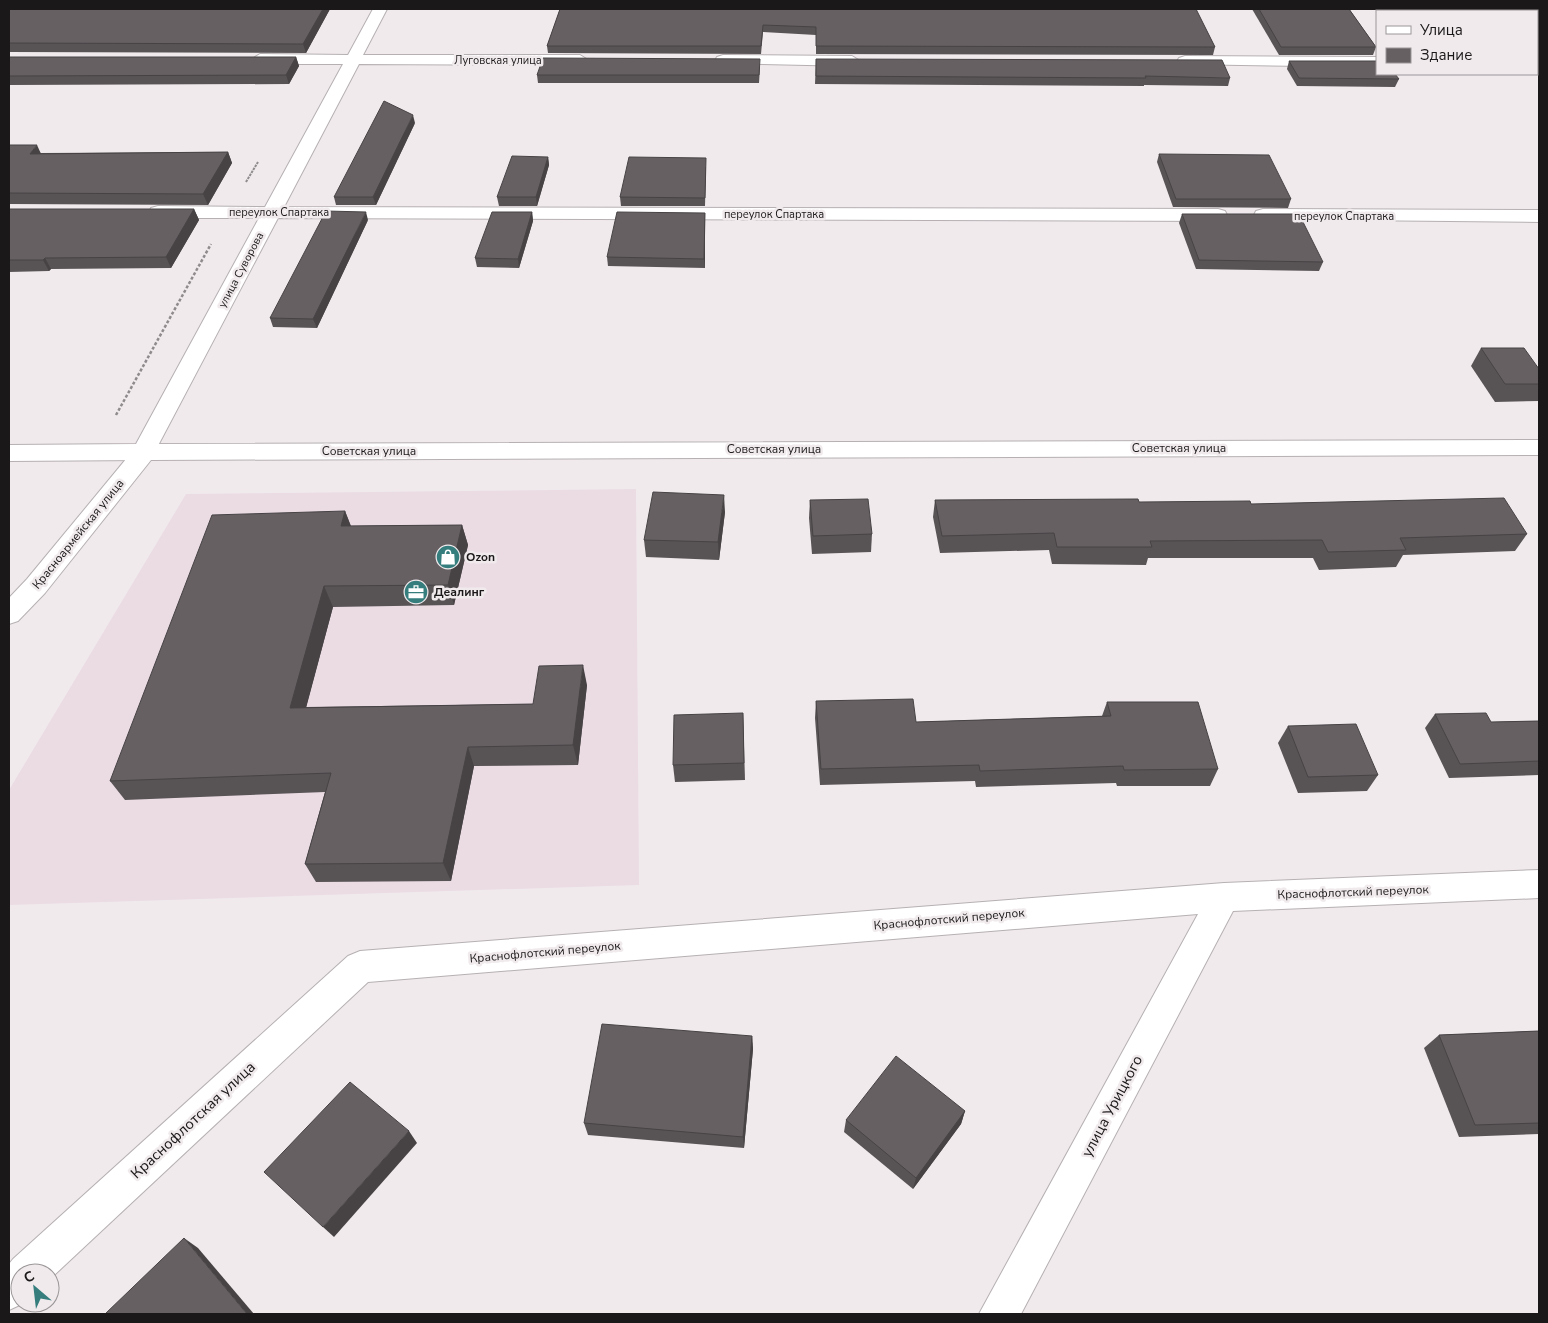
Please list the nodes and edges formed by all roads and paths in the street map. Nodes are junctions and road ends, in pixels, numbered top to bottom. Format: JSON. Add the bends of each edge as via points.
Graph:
{"nodes":[{"id":1,"x":380,"y":9,"type":"edge"},
{"id":2,"x":242,"y":59,"type":"edge"},
{"id":3,"x":353,"y":60,"type":"junction"},
{"id":4,"x":594,"y":60,"type":"edge"},
{"id":5,"x":703,"y":60,"type":"edge"},
{"id":6,"x":871,"y":60,"type":"edge"},
{"id":7,"x":1169,"y":61,"type":"edge"},
{"id":8,"x":1376,"y":62,"type":"edge"},
{"id":9,"x":138,"y":212,"type":"edge"},
{"id":10,"x":272,"y":212,"type":"junction"},
{"id":11,"x":1539,"y":216,"type":"edge"},
{"id":12,"x":1539,"y":447,"type":"edge"},
{"id":13,"x":9,"y":452,"type":"edge"},
{"id":14,"x":144,"y":452,"type":"junction"},
{"id":15,"x":9,"y":614,"type":"edge"},
{"id":16,"x":1539,"y":884,"type":"edge"},
{"id":17,"x":1224,"y":897,"type":"junction"},
{"id":18,"x":360,"y":967,"type":"joint"},
{"id":19,"x":38,"y":1263,"type":"edge"},
{"id":20,"x":999,"y":1314,"type":"edge"}],
"edges":[{"from":1,"to":3,"type":"street","name":"улица Суворова"},
{"from":2,"to":3,"type":"street","name":"Луговская улица"},
{"from":3,"to":4,"type":"street","name":"Луговская улица"},
{"from":3,"to":10,"type":"street","name":"улица Суворова"},
{"from":5,"to":6,"type":"street"},
{"from":7,"to":8,"type":"street"},
{"from":9,"to":10,"type":"street","name":"переулок Спартака"},
{"from":10,"to":11,"type":"street","name":"переулок Спартака"},
{"from":10,"to":14,"type":"street","name":"улица Суворова"},
{"from":12,"to":14,"type":"street","name":"Советская улица"},
{"from":13,"to":14,"type":"street","name":"Советская улица"},
{"from":14,"to":15,"type":"street","name":"Красноармейская улица","via":[[36,586]]},
{"from":16,"to":17,"type":"street","name":"Краснофлотский переулок"},
{"from":17,"to":18,"type":"street","name":"Краснофлотский переулок"},
{"from":17,"to":20,"type":"street","name":"улица Урицкого"},
{"from":18,"to":19,"type":"street","name":"Краснофлотская улица"}]}
